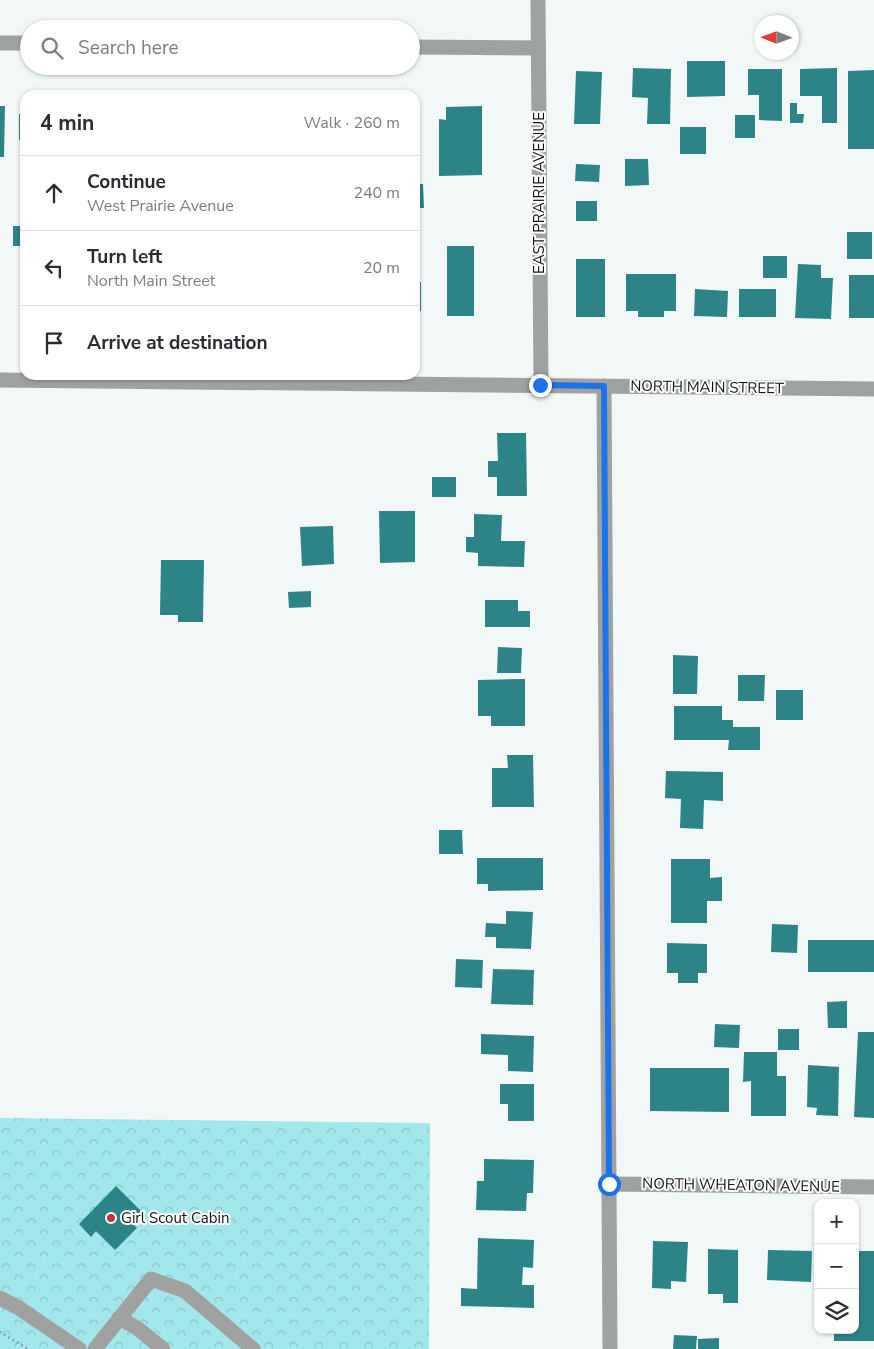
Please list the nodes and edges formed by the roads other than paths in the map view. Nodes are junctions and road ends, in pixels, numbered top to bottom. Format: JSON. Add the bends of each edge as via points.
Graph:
{"nodes":[{"id":1,"x":538,"y":0,"type":"edge"},
{"id":2,"x":0,"y":43,"type":"edge"},
{"id":3,"x":20,"y":43,"type":"edge"},
{"id":4,"x":420,"y":47,"type":"edge"},
{"id":5,"x":538,"y":48,"type":"junction"},
{"id":6,"x":0,"y":380,"type":"edge"},
{"id":7,"x":540,"y":385,"type":"junction"},
{"id":8,"x":604,"y":386,"type":"junction"},
{"id":9,"x":874,"y":389,"type":"edge"},
{"id":10,"x":609,"y":1184,"type":"junction"},
{"id":11,"x":874,"y":1187,"type":"edge"},
{"id":12,"x":0,"y":1298,"type":"edge"},
{"id":13,"x":119,"y":1318,"type":"junction"},
{"id":14,"x":79,"y":1349,"type":"edge"},
{"id":15,"x":95,"y":1349,"type":"edge"},
{"id":16,"x":164,"y":1349,"type":"edge"},
{"id":17,"x":253,"y":1349,"type":"edge"},
{"id":18,"x":610,"y":1349,"type":"edge"}],
"edges":[{"from":1,"to":5,"type":"street","name":"EAST PRAIRIE AVENUE"},
{"from":2,"to":3,"type":"street"},
{"from":4,"to":5,"type":"street"},
{"from":5,"to":7,"type":"street","name":"EAST PRAIRIE AVENUE"},
{"from":6,"to":7,"type":"street","name":"NORTH MAIN STREET"},
{"from":7,"to":8,"type":"street","name":"NORTH MAIN STREET"},
{"from":8,"to":9,"type":"street","name":"NORTH MAIN STREET"},
{"from":8,"to":10,"type":"street"},
{"from":10,"to":11,"type":"street","name":"NORTH WHEATON AVENUE"},
{"from":10,"to":18,"type":"street"},
{"from":12,"to":14,"type":"street"},
{"from":13,"to":15,"type":"street"},
{"from":13,"to":16,"type":"street"},
{"from":13,"to":17,"type":"street","via":[[151,1279],[185,1291]]}]}
